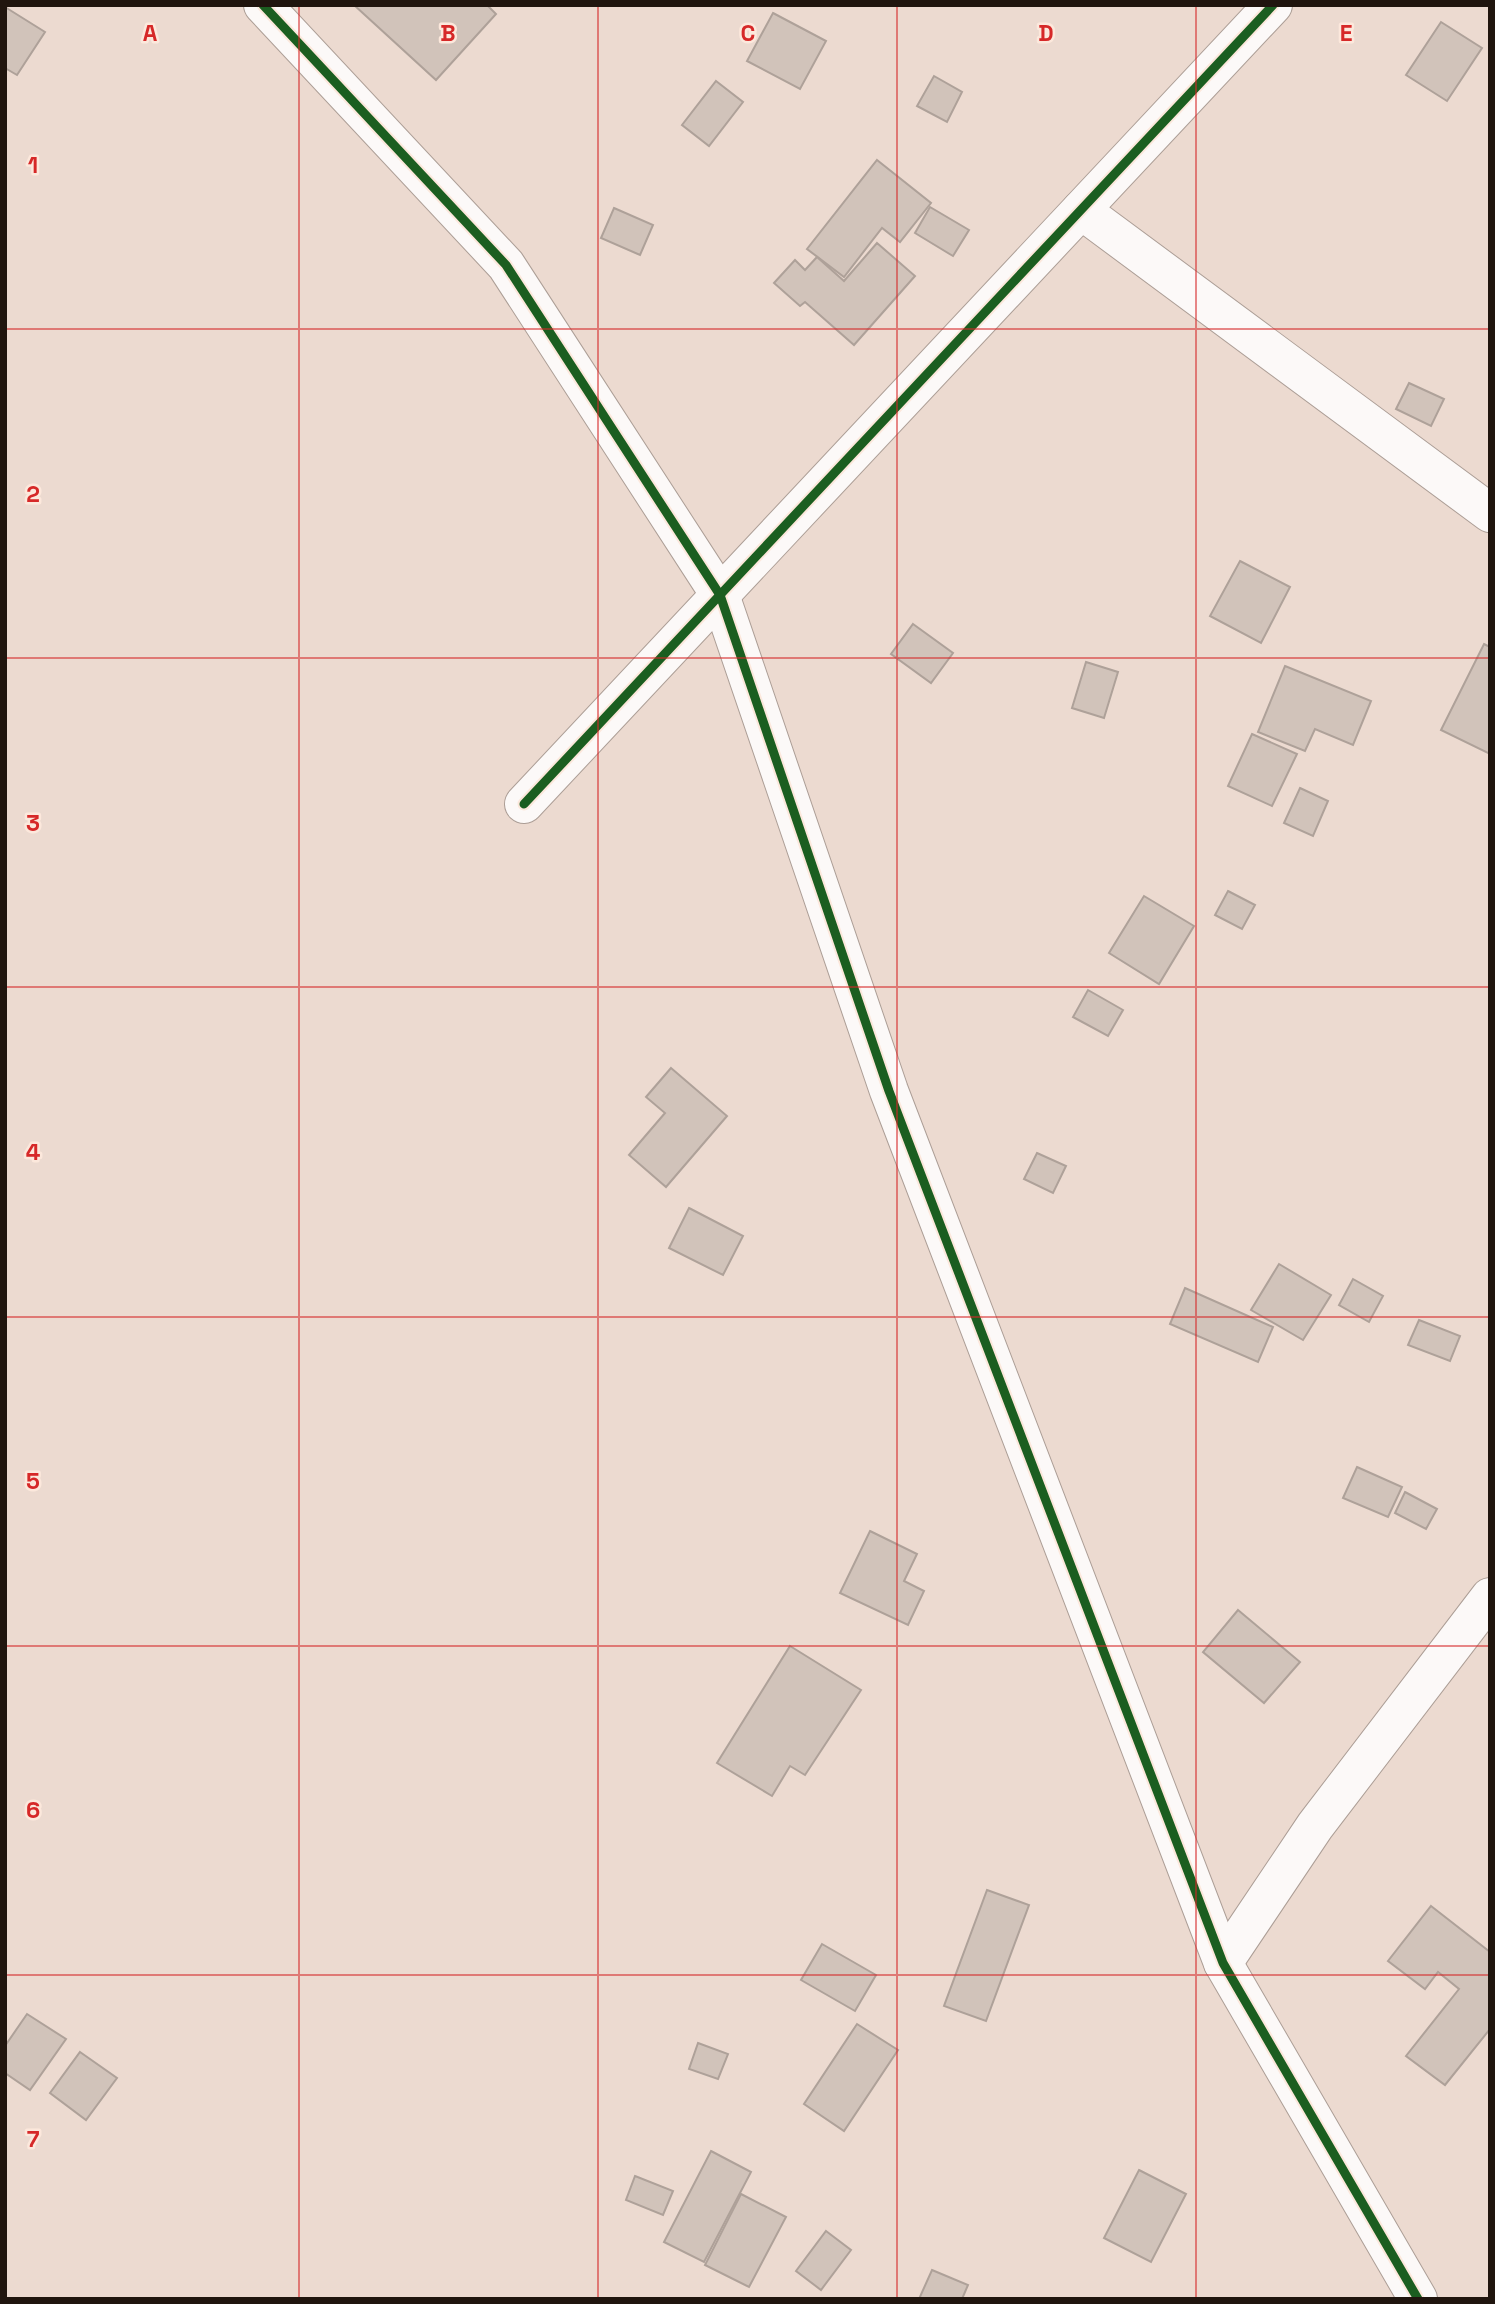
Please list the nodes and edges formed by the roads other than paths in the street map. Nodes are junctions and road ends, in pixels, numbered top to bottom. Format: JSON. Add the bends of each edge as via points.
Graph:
{"nodes":[{"id":1,"x":263,"y":5,"type":"edge"},
{"id":2,"x":1273,"y":5,"type":"edge"},
{"id":3,"x":1081,"y":210,"type":"junction"},
{"id":4,"x":1490,"y":513,"type":"edge"},
{"id":5,"x":720,"y":595,"type":"junction"},
{"id":6,"x":524,"y":804,"type":"dead end"},
{"id":7,"x":1490,"y":1597,"type":"edge"},
{"id":8,"x":1223,"y":1963,"type":"junction"},
{"id":9,"x":1418,"y":2299,"type":"edge"}],
"edges":[{"from":1,"to":5,"type":"street","via":[[506,265]]},
{"from":2,"to":3,"type":"street"},
{"from":3,"to":4,"type":"street"},
{"from":3,"to":5,"type":"street"},
{"from":5,"to":6,"type":"street"},
{"from":5,"to":8,"type":"street","via":[[889,1091]]},
{"from":7,"to":8,"type":"street","via":[[1315,1826]]},
{"from":8,"to":9,"type":"street"}]}
